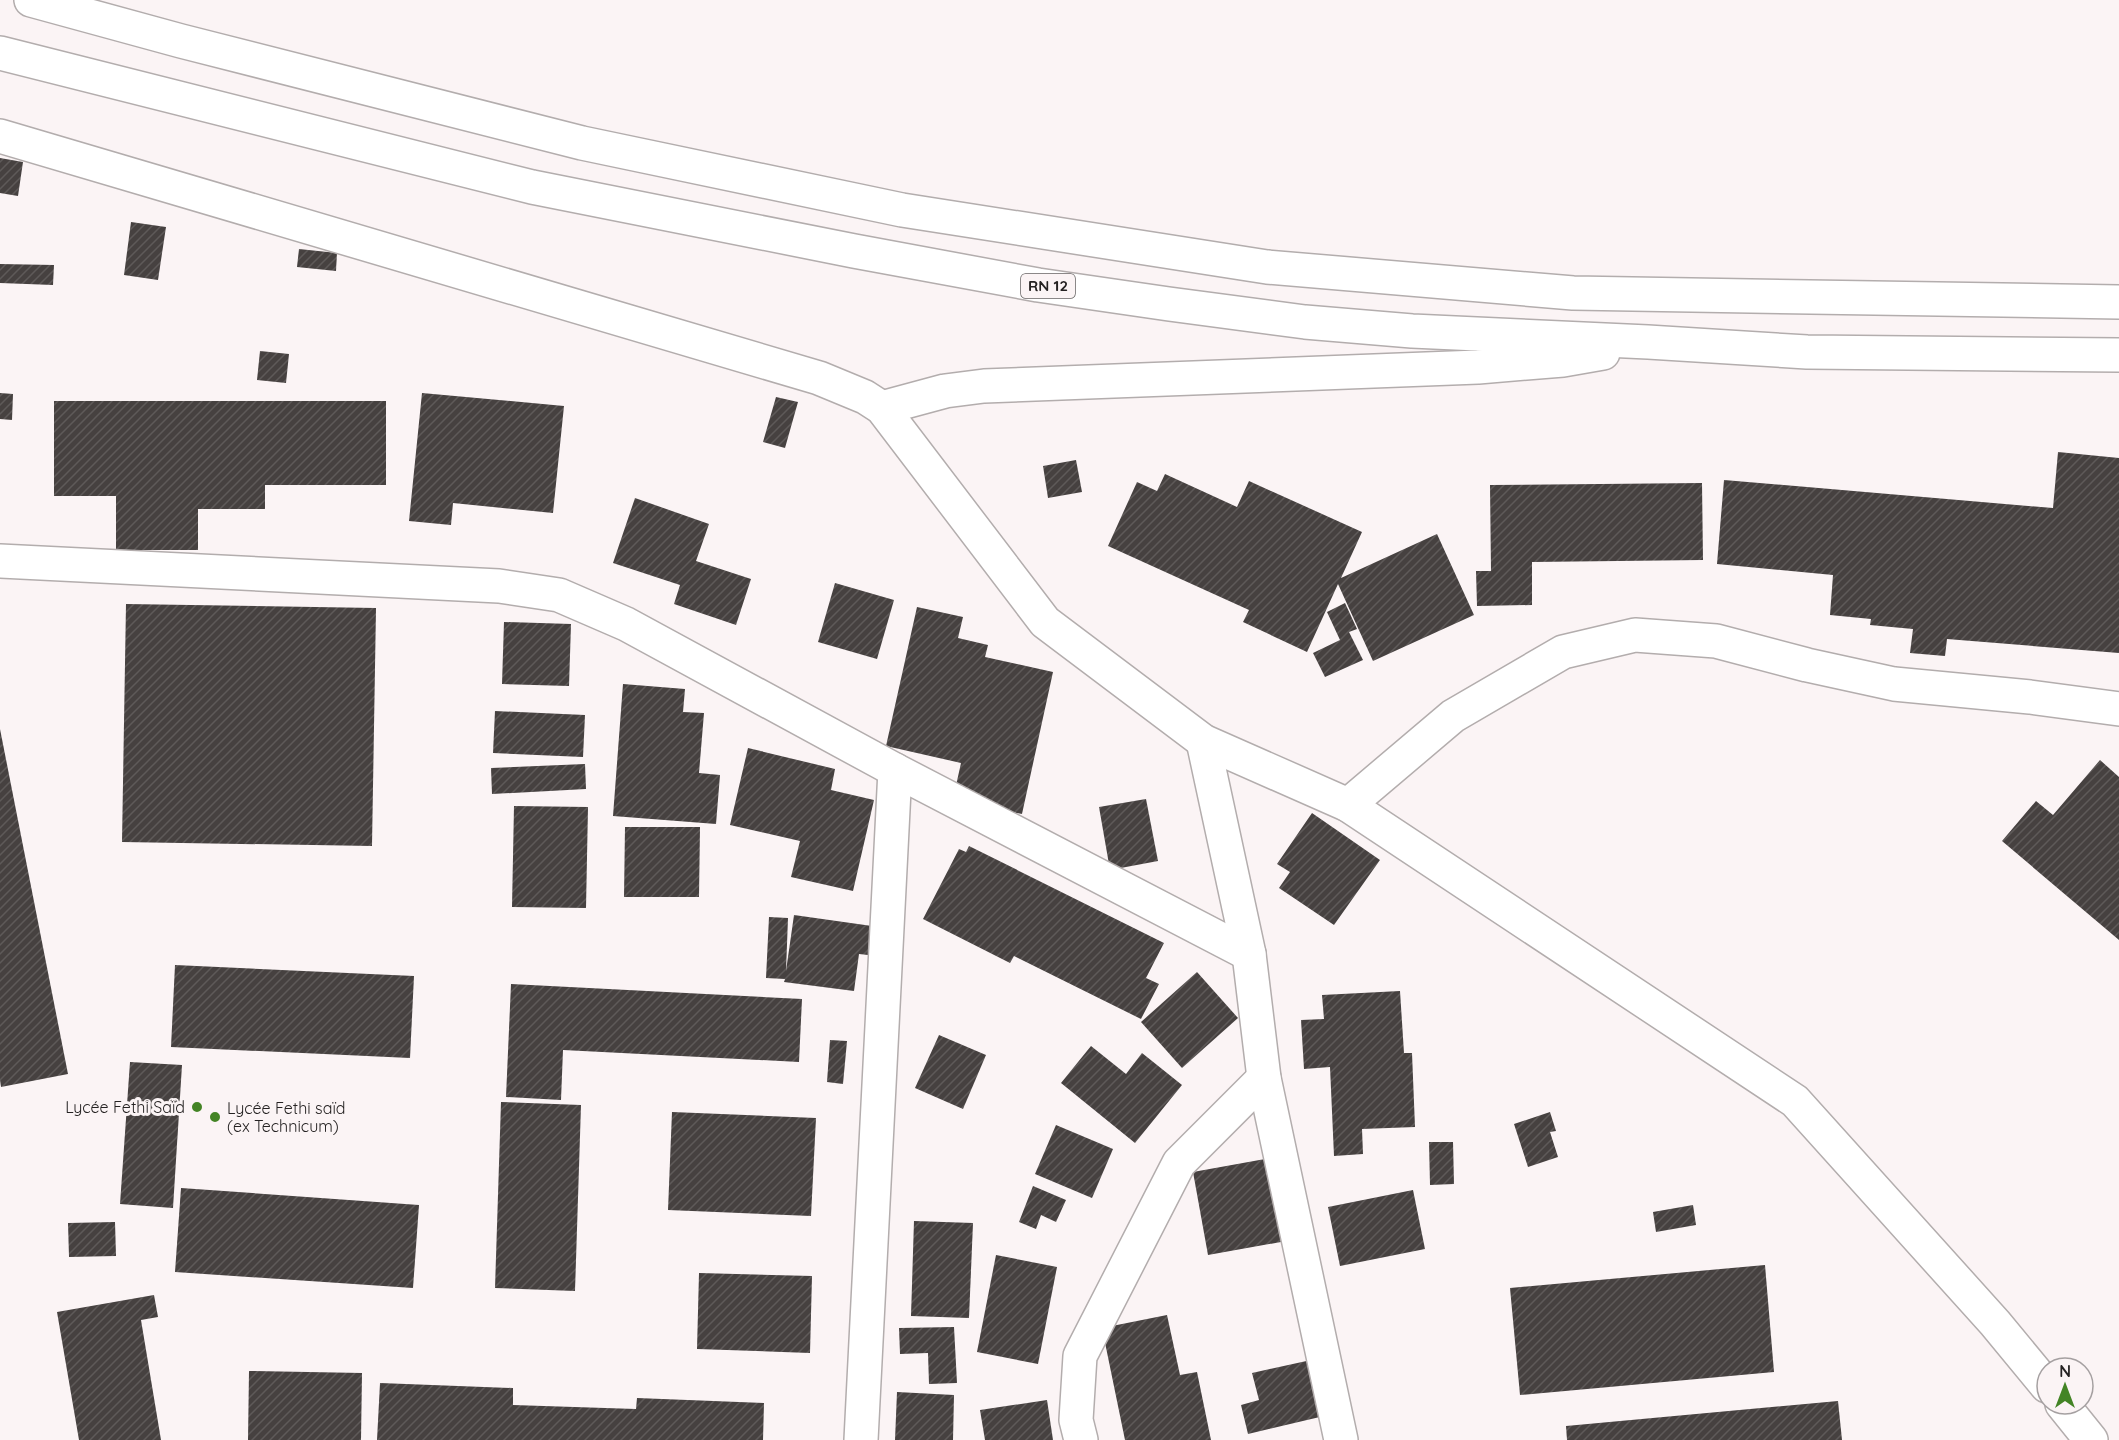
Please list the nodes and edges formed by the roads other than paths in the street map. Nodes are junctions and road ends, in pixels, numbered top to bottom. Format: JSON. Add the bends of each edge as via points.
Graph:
{"nodes":[{"id":1,"x":31,"y":0,"type":"edge"},
{"id":2,"x":0,"y":53,"type":"edge"},
{"id":3,"x":0,"y":136,"type":"edge"},
{"id":4,"x":2119,"y":302,"type":"edge"},
{"id":5,"x":1648,"y":342,"type":"junction"},
{"id":6,"x":2119,"y":355,"type":"edge"},
{"id":7,"x":882,"y":408,"type":"junction"},
{"id":8,"x":0,"y":561,"type":"edge"},
{"id":9,"x":2119,"y":709,"type":"edge"},
{"id":10,"x":1203,"y":741,"type":"junction"},
{"id":11,"x":895,"y":770,"type":"junction"},
{"id":12,"x":1348,"y":805,"type":"junction"},
{"id":13,"x":1249,"y":954,"type":"junction"},
{"id":14,"x":1264,"y":1078,"type":"junction"},
{"id":15,"x":2035,"y":1371,"type":"edge"},
{"id":16,"x":2072,"y":1416,"type":"edge"},
{"id":17,"x":861,"y":1440,"type":"edge"},
{"id":18,"x":1081,"y":1440,"type":"edge"},
{"id":19,"x":1341,"y":1440,"type":"edge"},
{"id":20,"x":2091,"y":1440,"type":"edge"}],
"edges":[{"from":1,"to":4,"type":"main road","via":[[582,143],[902,210],[1267,267],[1573,293]]},
{"from":2,"to":5,"type":"main road","number":"RN 12","via":[[532,187],[1038,285],[1315,323]]},
{"from":3,"to":7,"type":"main road","via":[[819,378]]},
{"from":5,"to":6,"type":"main road","number":"RN 12","via":[[1807,352]]},
{"from":5,"to":7,"type":"main road","via":[[1520,365],[964,388]]},
{"from":7,"to":10,"type":"main road","via":[[1046,622]]},
{"from":8,"to":11,"type":"main road","via":[[499,586],[559,595],[626,624]]},
{"from":9,"to":12,"type":"main road","via":[[1894,684],[1716,641],[1635,634],[1563,652],[1453,716]]},
{"from":10,"to":12,"type":"main road"},
{"from":10,"to":13,"type":"main road"},
{"from":11,"to":13,"type":"main road"},
{"from":11,"to":17,"type":"main road"},
{"from":12,"to":15,"type":"main road","via":[[1796,1101]]},
{"from":13,"to":14,"type":"main road"},
{"from":14,"to":18,"type":"main road","via":[[1179,1163],[1080,1356],[1076,1420]]},
{"from":14,"to":19,"type":"main road"},
{"from":16,"to":20,"type":"main road"}]}
